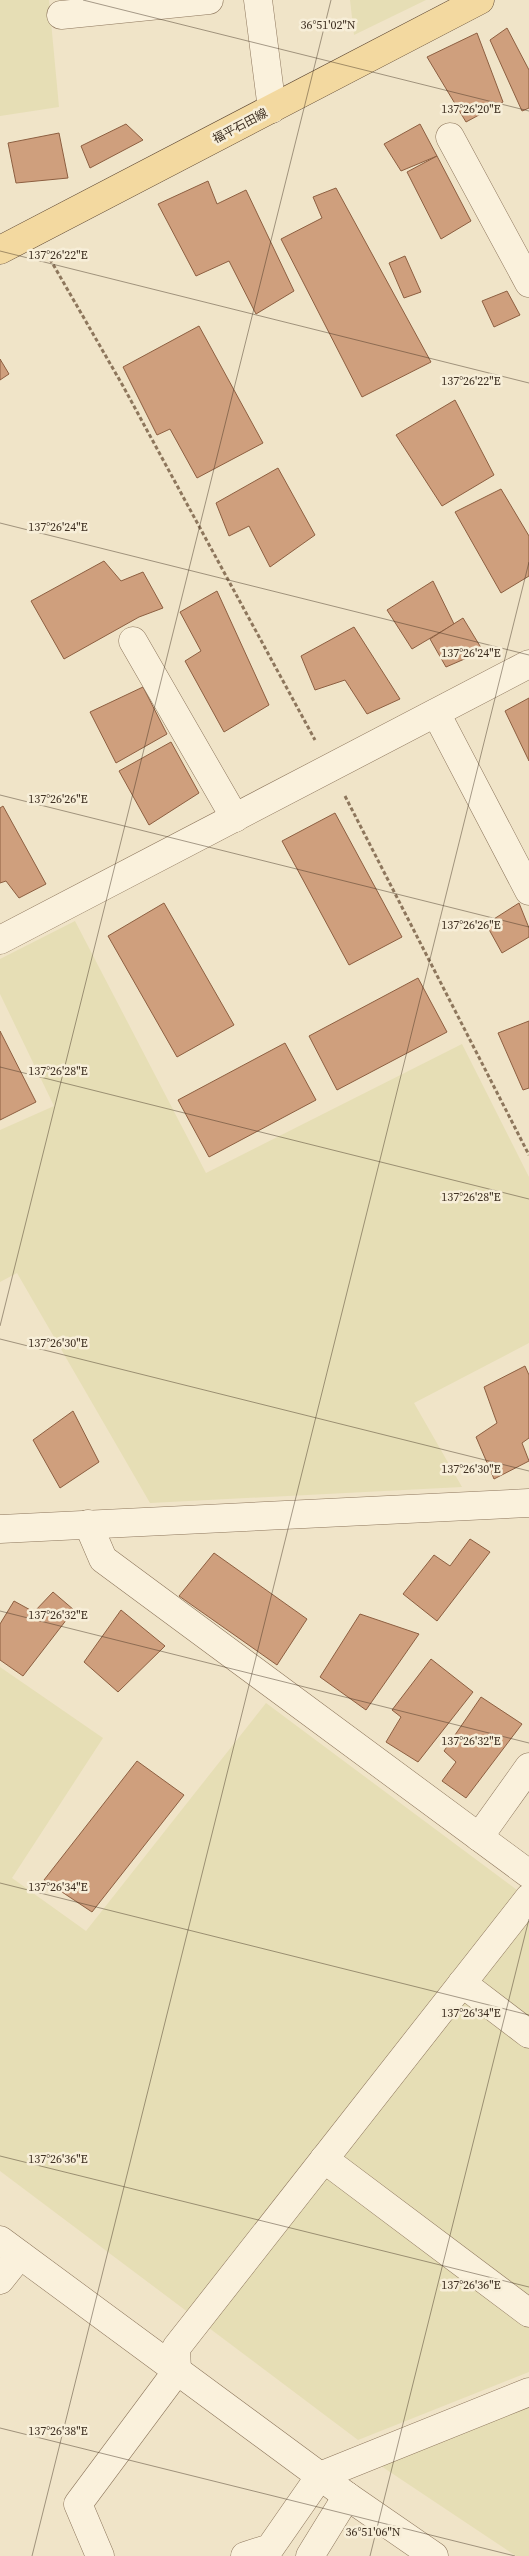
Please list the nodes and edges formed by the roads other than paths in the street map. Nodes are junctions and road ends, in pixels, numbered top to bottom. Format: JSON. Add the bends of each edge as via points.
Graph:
{"nodes":[{"id":1,"x":208,"y":0,"type":"edge"},
{"id":2,"x":258,"y":0,"type":"edge"},
{"id":3,"x":480,"y":0,"type":"edge"},
{"id":4,"x":62,"y":15,"type":"dead end"},
{"id":5,"x":272,"y":109,"type":"junction"},
{"id":6,"x":450,"y":137,"type":"dead end"},
{"id":7,"x":0,"y":250,"type":"edge"},
{"id":8,"x":529,"y":284,"type":"edge"},
{"id":9,"x":133,"y":641,"type":"dead end"},
{"id":10,"x":529,"y":664,"type":"edge"},
{"id":11,"x":436,"y":713,"type":"junction"},
{"id":12,"x":235,"y":818,"type":"junction"},
{"id":13,"x":529,"y":891,"type":"edge"},
{"id":14,"x":0,"y":940,"type":"edge"},
{"id":15,"x":529,"y":1503,"type":"edge"},
{"id":16,"x":88,"y":1524,"type":"junction"},
{"id":17,"x":0,"y":1529,"type":"edge"},
{"id":18,"x":529,"y":1767,"type":"edge"},
{"id":19,"x":479,"y":1837,"type":"junction"},
{"id":20,"x":529,"y":1874,"type":"edge"},
{"id":21,"x":529,"y":1898,"type":"edge"},
{"id":22,"x":462,"y":1983,"type":"junction"},
{"id":23,"x":529,"y":2034,"type":"edge"},
{"id":24,"x":324,"y":2159,"type":"junction"},
{"id":25,"x":10,"y":2248,"type":"edge"},
{"id":26,"x":0,"y":2280,"type":"edge"},
{"id":27,"x":529,"y":2313,"type":"edge"},
{"id":28,"x":177,"y":2371,"type":"junction"},
{"id":29,"x":529,"y":2392,"type":"edge"},
{"id":30,"x":320,"y":2476,"type":"junction"},
{"id":31,"x":347,"y":2496,"type":"junction"},
{"id":32,"x":260,"y":2553,"type":"edge"},
{"id":33,"x":100,"y":2556,"type":"edge"},
{"id":34,"x":310,"y":2556,"type":"edge"},
{"id":35,"x":434,"y":2556,"type":"edge"}],
"edges":[{"from":1,"to":4,"type":"street"},
{"from":2,"to":5,"type":"street"},
{"from":3,"to":5,"type":"main road","name":"福平石田線"},
{"from":5,"to":7,"type":"main road","name":"福平石田線"},
{"from":6,"to":8,"type":"street"},
{"from":9,"to":12,"type":"street"},
{"from":10,"to":11,"type":"street"},
{"from":11,"to":12,"type":"street"},
{"from":11,"to":13,"type":"street"},
{"from":12,"to":14,"type":"street"},
{"from":15,"to":16,"type":"street"},
{"from":16,"to":17,"type":"street"},
{"from":16,"to":19,"type":"street","via":[[103,1559]]},
{"from":18,"to":19,"type":"street"},
{"from":19,"to":20,"type":"street"},
{"from":21,"to":22,"type":"street"},
{"from":22,"to":23,"type":"street"},
{"from":22,"to":24,"type":"street"},
{"from":24,"to":27,"type":"street"},
{"from":24,"to":28,"type":"street","via":[[176,2348]]},
{"from":25,"to":26,"type":"street"},
{"from":25,"to":28,"type":"street"},
{"from":28,"to":30,"type":"street"},
{"from":28,"to":33,"type":"street","via":[[78,2504]]},
{"from":29,"to":30,"type":"street"},
{"from":30,"to":31,"type":"street"},
{"from":30,"to":32,"type":"street"},
{"from":31,"to":34,"type":"street"},
{"from":31,"to":35,"type":"street"}]}
